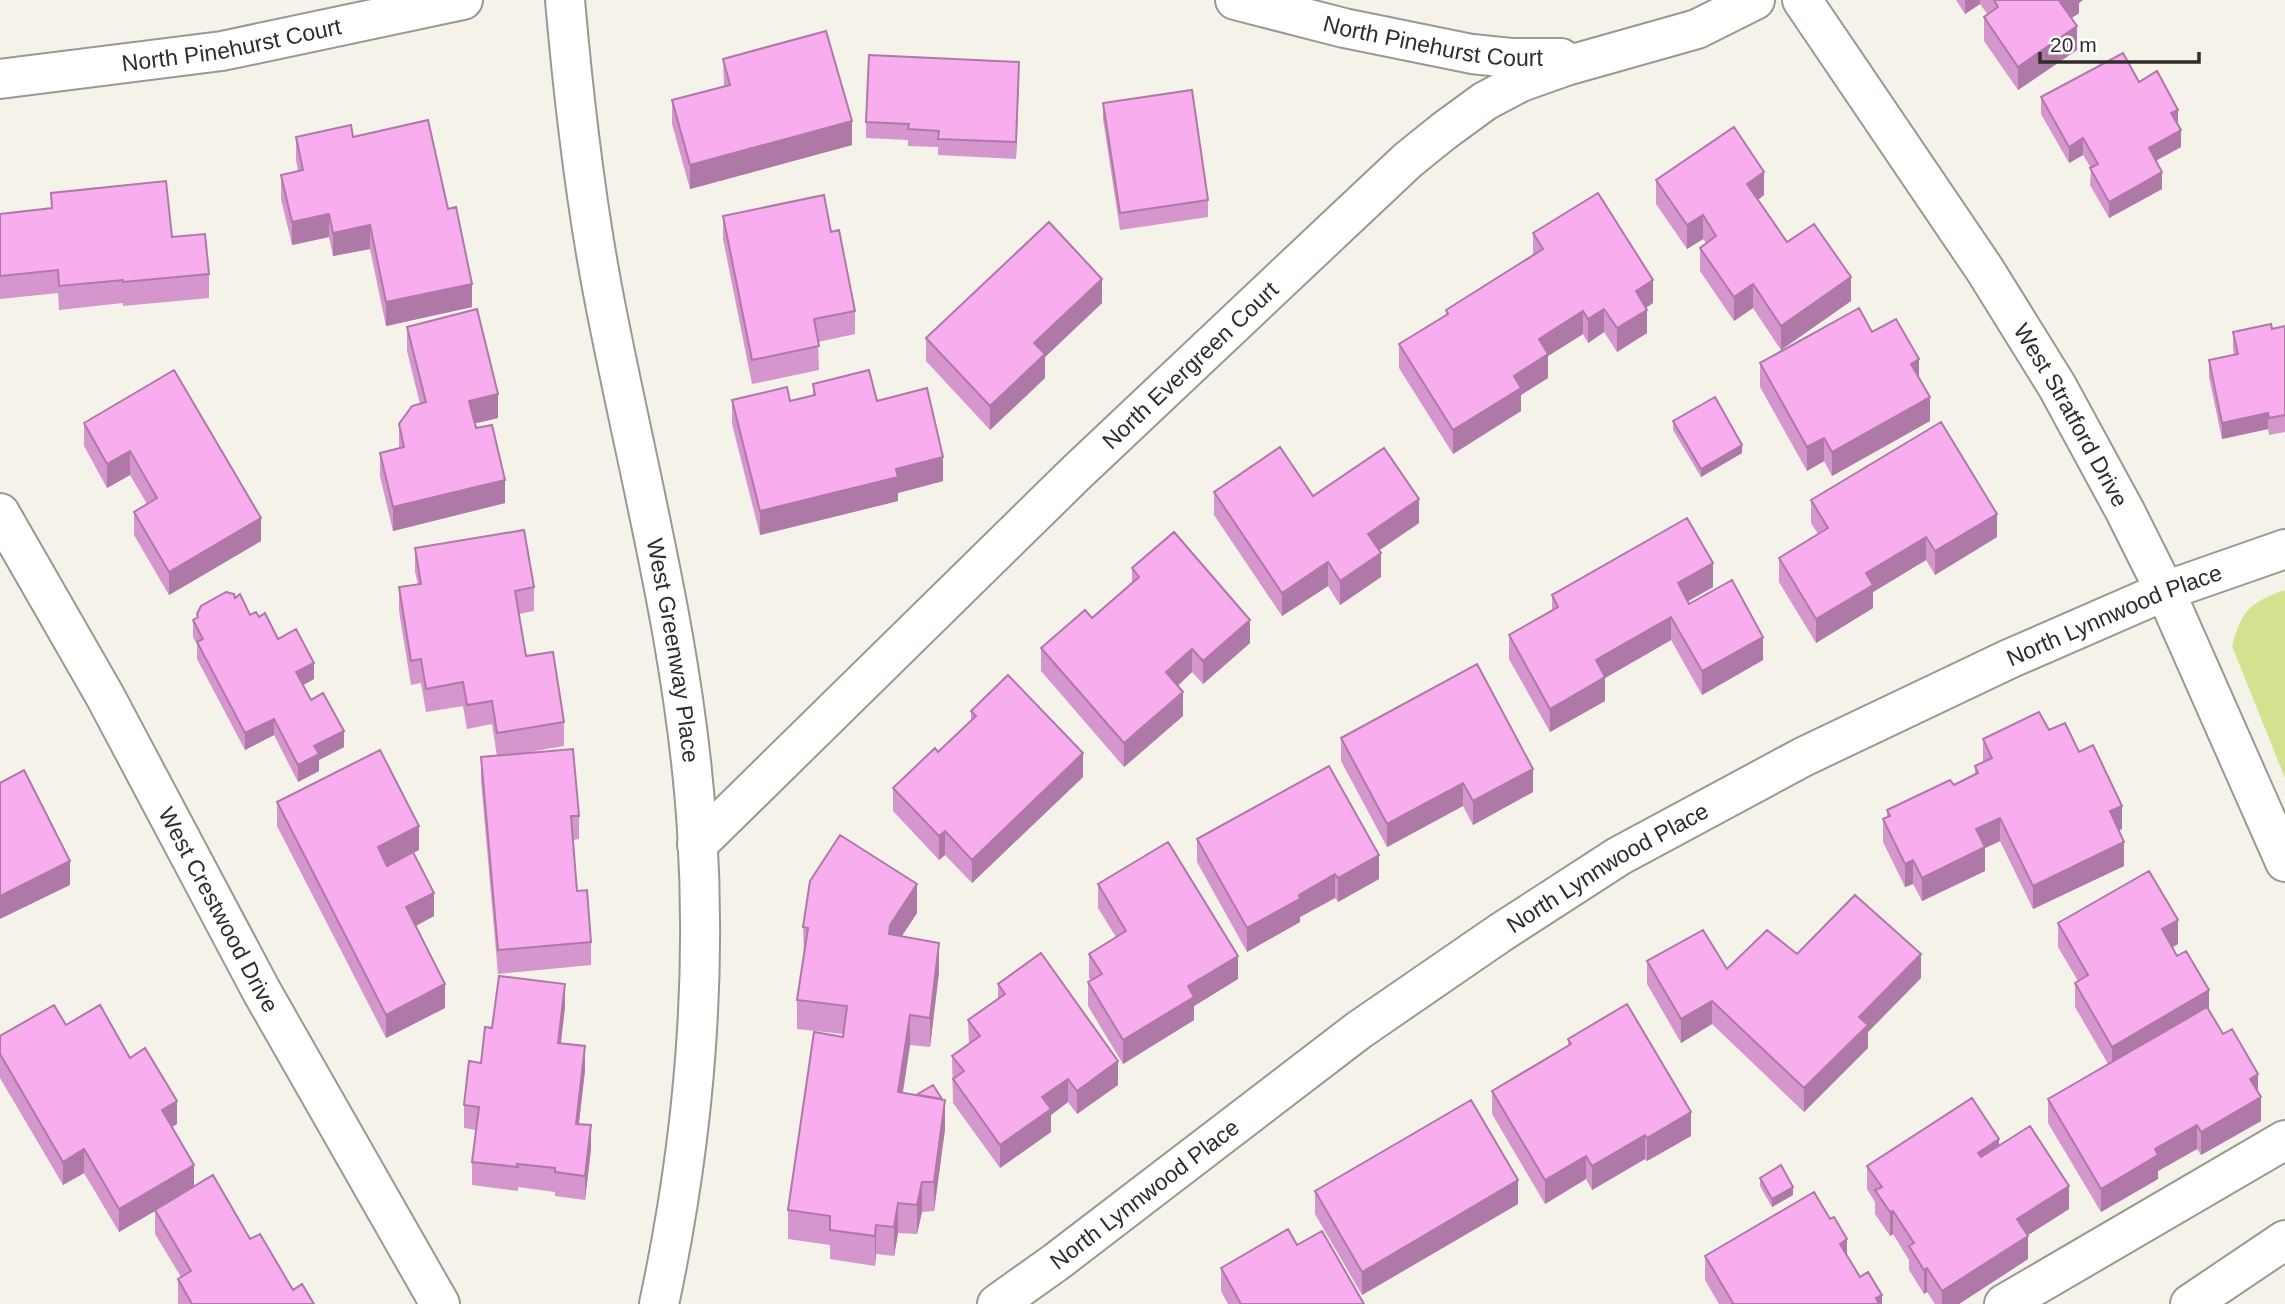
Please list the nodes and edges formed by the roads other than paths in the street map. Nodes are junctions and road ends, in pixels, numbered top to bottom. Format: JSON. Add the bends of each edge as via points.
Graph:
{"nodes":[{"id":1,"x":463,"y":0,"type":"edge"},
{"id":2,"x":565,"y":0,"type":"edge"},
{"id":3,"x":1235,"y":0,"type":"edge"},
{"id":4,"x":1755,"y":0,"type":"edge"},
{"id":5,"x":1802,"y":0,"type":"edge"},
{"id":6,"x":1591,"y":58,"type":"junction"},
{"id":7,"x":0,"y":79,"type":"edge"},
{"id":8,"x":0,"y":513,"type":"edge"},
{"id":9,"x":2285,"y":549,"type":"edge"},
{"id":10,"x":2165,"y":591,"type":"junction"},
{"id":11,"x":697,"y":845,"type":"junction"},
{"id":12,"x":2285,"y":862,"type":"edge"},
{"id":13,"x":2285,"y":1140,"type":"edge"},
{"id":14,"x":2285,"y":1240,"type":"edge"},
{"id":15,"x":440,"y":1304,"type":"edge"},
{"id":16,"x":659,"y":1304,"type":"edge"},
{"id":17,"x":997,"y":1304,"type":"edge"},
{"id":18,"x":2004,"y":1304,"type":"edge"},
{"id":19,"x":2190,"y":1304,"type":"edge"}],
"edges":[{"from":1,"to":7,"type":"street","name":"North Pinehurst Court","via":[[222,51]]},
{"from":2,"to":11,"type":"street","name":"West Greenway Place","via":[[599,270],[668,599]]},
{"from":3,"to":6,"type":"street","name":"North Pinehurst Court","via":[[1472,54]]},
{"from":4,"to":6,"type":"street","name":"North Evergreen Court","via":[[1697,29]]},
{"from":5,"to":10,"type":"street","name":"West Stratford Drive","via":[[2033,346]]},
{"from":6,"to":11,"type":"street","name":"North Evergreen Court","via":[[1545,72],[1494,96],[1408,160],[1075,474]]},
{"from":8,"to":15,"type":"street","name":"West Crestwood Drive","via":[[132,746],[268,1002]]},
{"from":9,"to":10,"type":"street","name":"North Lynnwood Place"},
{"from":10,"to":12,"type":"street","name":"West Stratford Drive"},
{"from":10,"to":17,"type":"street","name":"North Lynnwood Place","via":[[1852,732],[1619,856],[1359,1030]]},
{"from":11,"to":16,"type":"street","name":"West Greenway Place","via":[[698,1014],[675,1225]]},
{"from":13,"to":18,"type":"street"},
{"from":14,"to":19,"type":"street"}]}
